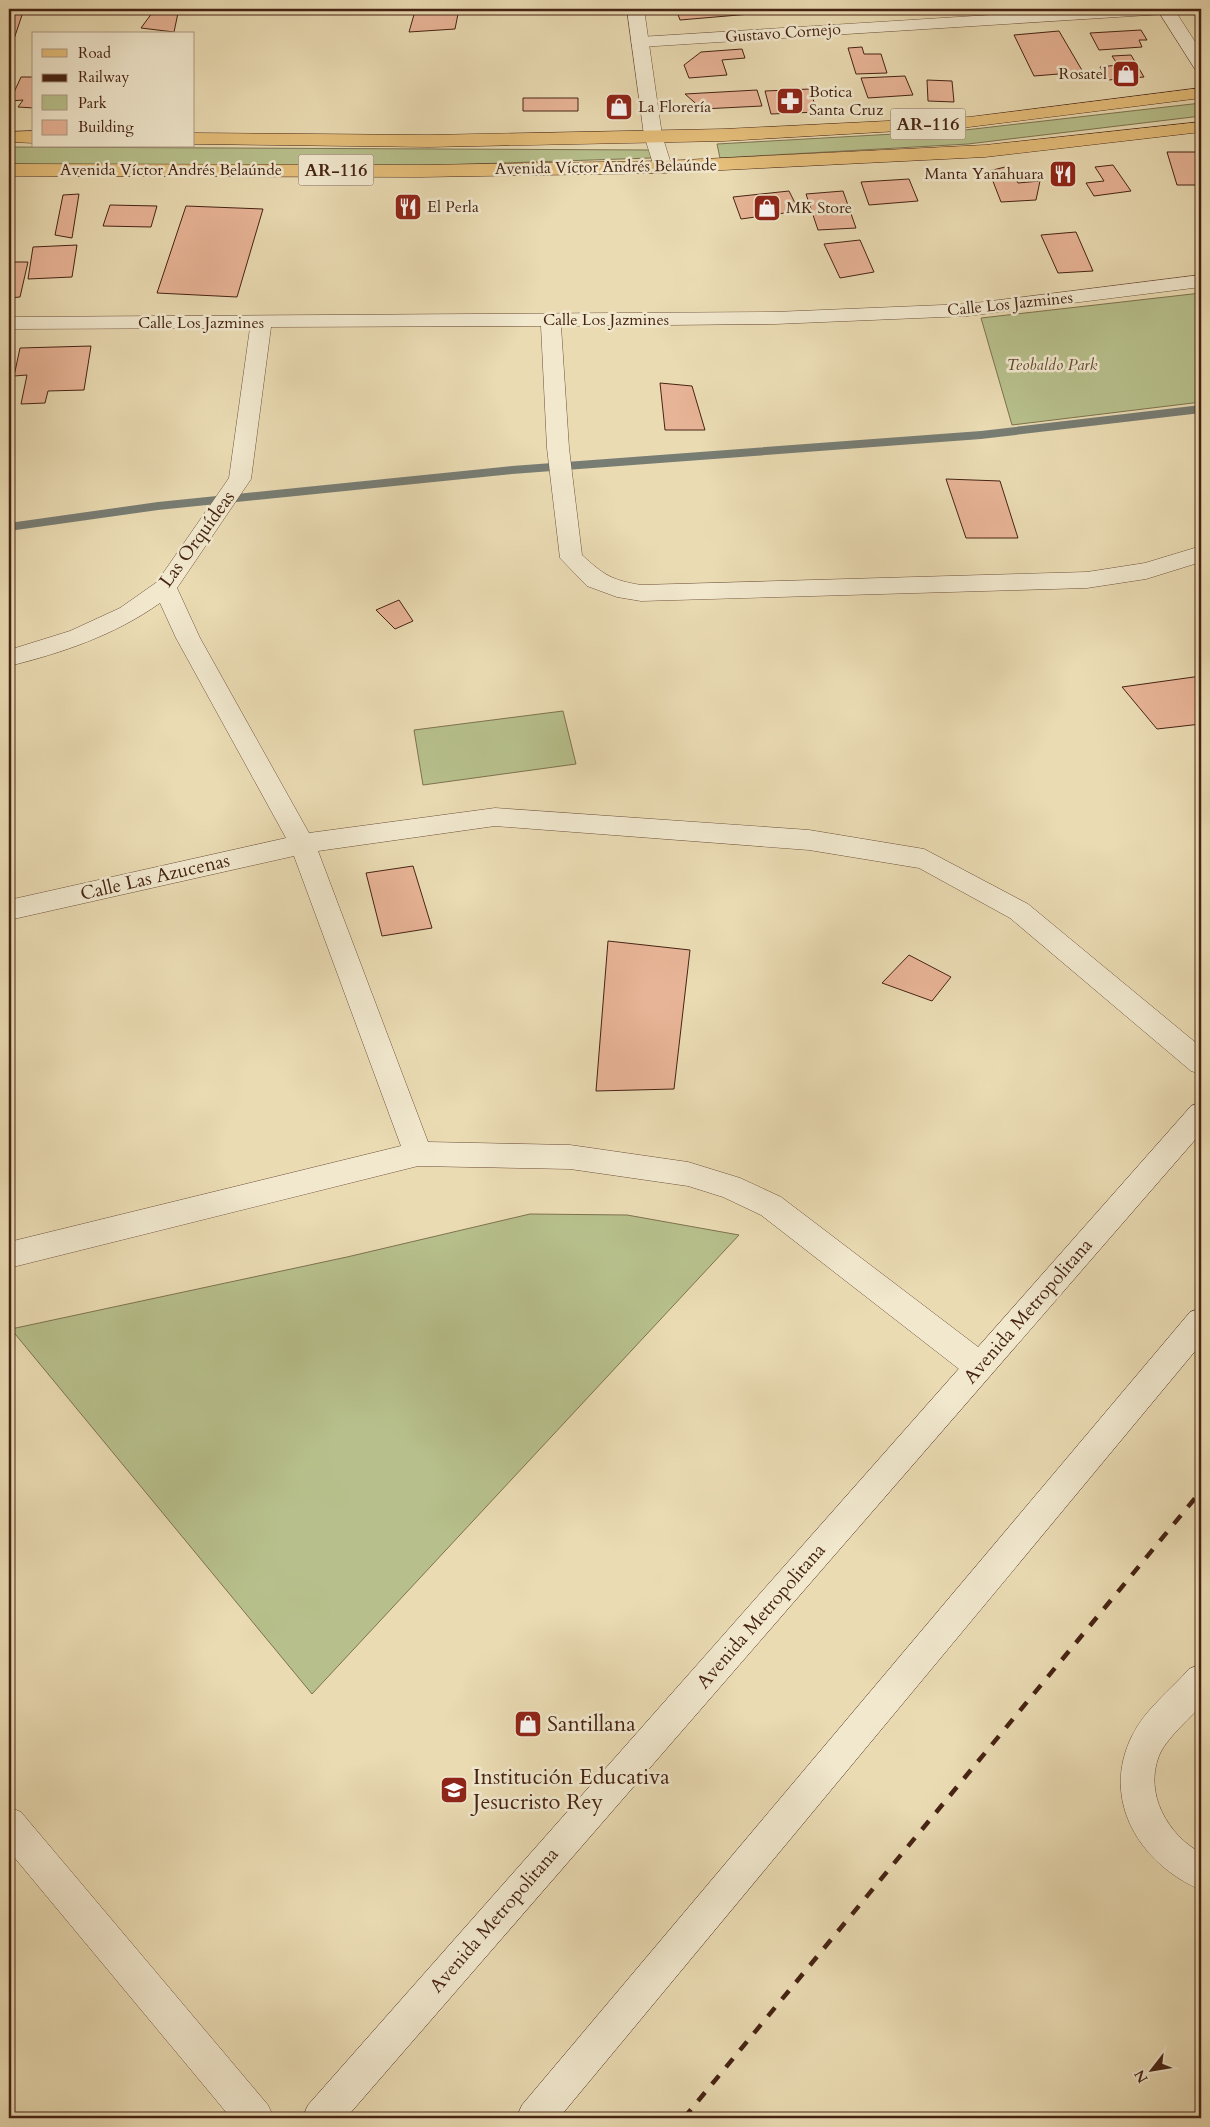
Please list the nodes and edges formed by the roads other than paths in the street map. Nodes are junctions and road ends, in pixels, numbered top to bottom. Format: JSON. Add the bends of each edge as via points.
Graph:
{"nodes":[{"id":1,"x":635,"y":9,"type":"edge"},
{"id":2,"x":1165,"y":9,"type":"edge"},
{"id":3,"x":640,"y":42,"type":"junction"},
{"id":4,"x":1201,"y":65,"type":"edge"},
{"id":5,"x":1201,"y":93,"type":"edge"},
{"id":6,"x":1201,"y":127,"type":"edge"},
{"id":7,"x":654,"y":135,"type":"junction"},
{"id":8,"x":9,"y":137,"type":"edge"},
{"id":9,"x":32,"y":137,"type":"edge"},
{"id":10,"x":195,"y":139,"type":"edge"},
{"id":11,"x":663,"y":167,"type":"junction"},
{"id":12,"x":9,"y":170,"type":"edge"},
{"id":13,"x":1201,"y":281,"type":"edge"},
{"id":14,"x":551,"y":320,"type":"junction"},
{"id":15,"x":9,"y":323,"type":"edge"},
{"id":16,"x":261,"y":323,"type":"junction"},
{"id":17,"x":1201,"y":554,"type":"edge"},
{"id":18,"x":165,"y":588,"type":"junction"},
{"id":19,"x":9,"y":658,"type":"edge"},
{"id":20,"x":302,"y":844,"type":"junction"},
{"id":21,"x":9,"y":910,"type":"edge"},
{"id":22,"x":1201,"y":1063,"type":"edge"},
{"id":23,"x":1201,"y":1114,"type":"edge"},
{"id":24,"x":418,"y":1154,"type":"junction"},
{"id":25,"x":9,"y":1255,"type":"edge"},
{"id":26,"x":1201,"y":1322,"type":"edge"},
{"id":27,"x":979,"y":1366,"type":"junction"},
{"id":28,"x":1201,"y":1681,"type":"edge"},
{"id":29,"x":9,"y":1824,"type":"edge"},
{"id":30,"x":1201,"y":1872,"type":"edge"},
{"id":31,"x":255,"y":2118,"type":"edge"},
{"id":32,"x":321,"y":2118,"type":"edge"},
{"id":33,"x":535,"y":2118,"type":"edge"}],
"edges":[{"from":1,"to":3,"type":"street"},
{"from":2,"to":3,"type":"street","name":"Gustavo Cornejo"},
{"from":2,"to":4,"type":"street"},
{"from":3,"to":7,"type":"street"},
{"from":5,"to":7,"type":"main road","name":"Avenida Víctor Andrés Belaúnde","number":"AR-116","via":[[969,122],[724,135]]},
{"from":6,"to":11,"type":"main road","name":"Avenida Víctor Andrés Belaúnde","number":"AR-116","via":[[985,151]]},
{"from":7,"to":10,"type":"main road","name":"Avenida Víctor Andrés Belaúnde","number":"AR-116","via":[[429,141]]},
{"from":7,"to":11,"type":"street"},
{"from":8,"to":9,"type":"main road"},
{"from":11,"to":12,"type":"main road","name":"Avenida Víctor Andrés Belaúnde","number":"AR-116"},
{"from":13,"to":14,"type":"street","name":"Calle Los Jazmines","via":[[967,310],[775,318]]},
{"from":14,"to":16,"type":"street","name":"Calle Los Jazmines"},
{"from":14,"to":17,"type":"street","via":[[561,487],[572,558],[595,580],[617,589],[641,593],[1088,580],[1146,571]]},
{"from":15,"to":16,"type":"street","name":"Calle Los Jazmines"},
{"from":16,"to":18,"type":"street","name":"Las Orquídeas","via":[[240,479]]},
{"from":18,"to":19,"type":"street","name":"Las Orquídeas","via":[[128,614],[78,637]]},
{"from":18,"to":20,"type":"street","via":[[188,638]]},
{"from":20,"to":21,"type":"street","name":"Calle Las Azucenas"},
{"from":20,"to":22,"type":"street","name":"Calle Las Azucenas","via":[[495,817],[809,840],[924,859],[1019,911]]},
{"from":20,"to":24,"type":"street"},
{"from":23,"to":27,"type":"street","name":"Avenida Metropolitana"},
{"from":24,"to":25,"type":"street"},
{"from":24,"to":27,"type":"street","via":[[570,1157],[688,1174],[730,1187],[771,1206]]},
{"from":26,"to":33,"type":"street"},
{"from":27,"to":32,"type":"street","name":"Avenida Metropolitana"},
{"from":28,"to":30,"type":"street","via":[[1145,1747],[1136,1787],[1150,1829],[1182,1864]]},
{"from":29,"to":31,"type":"street"}]}
